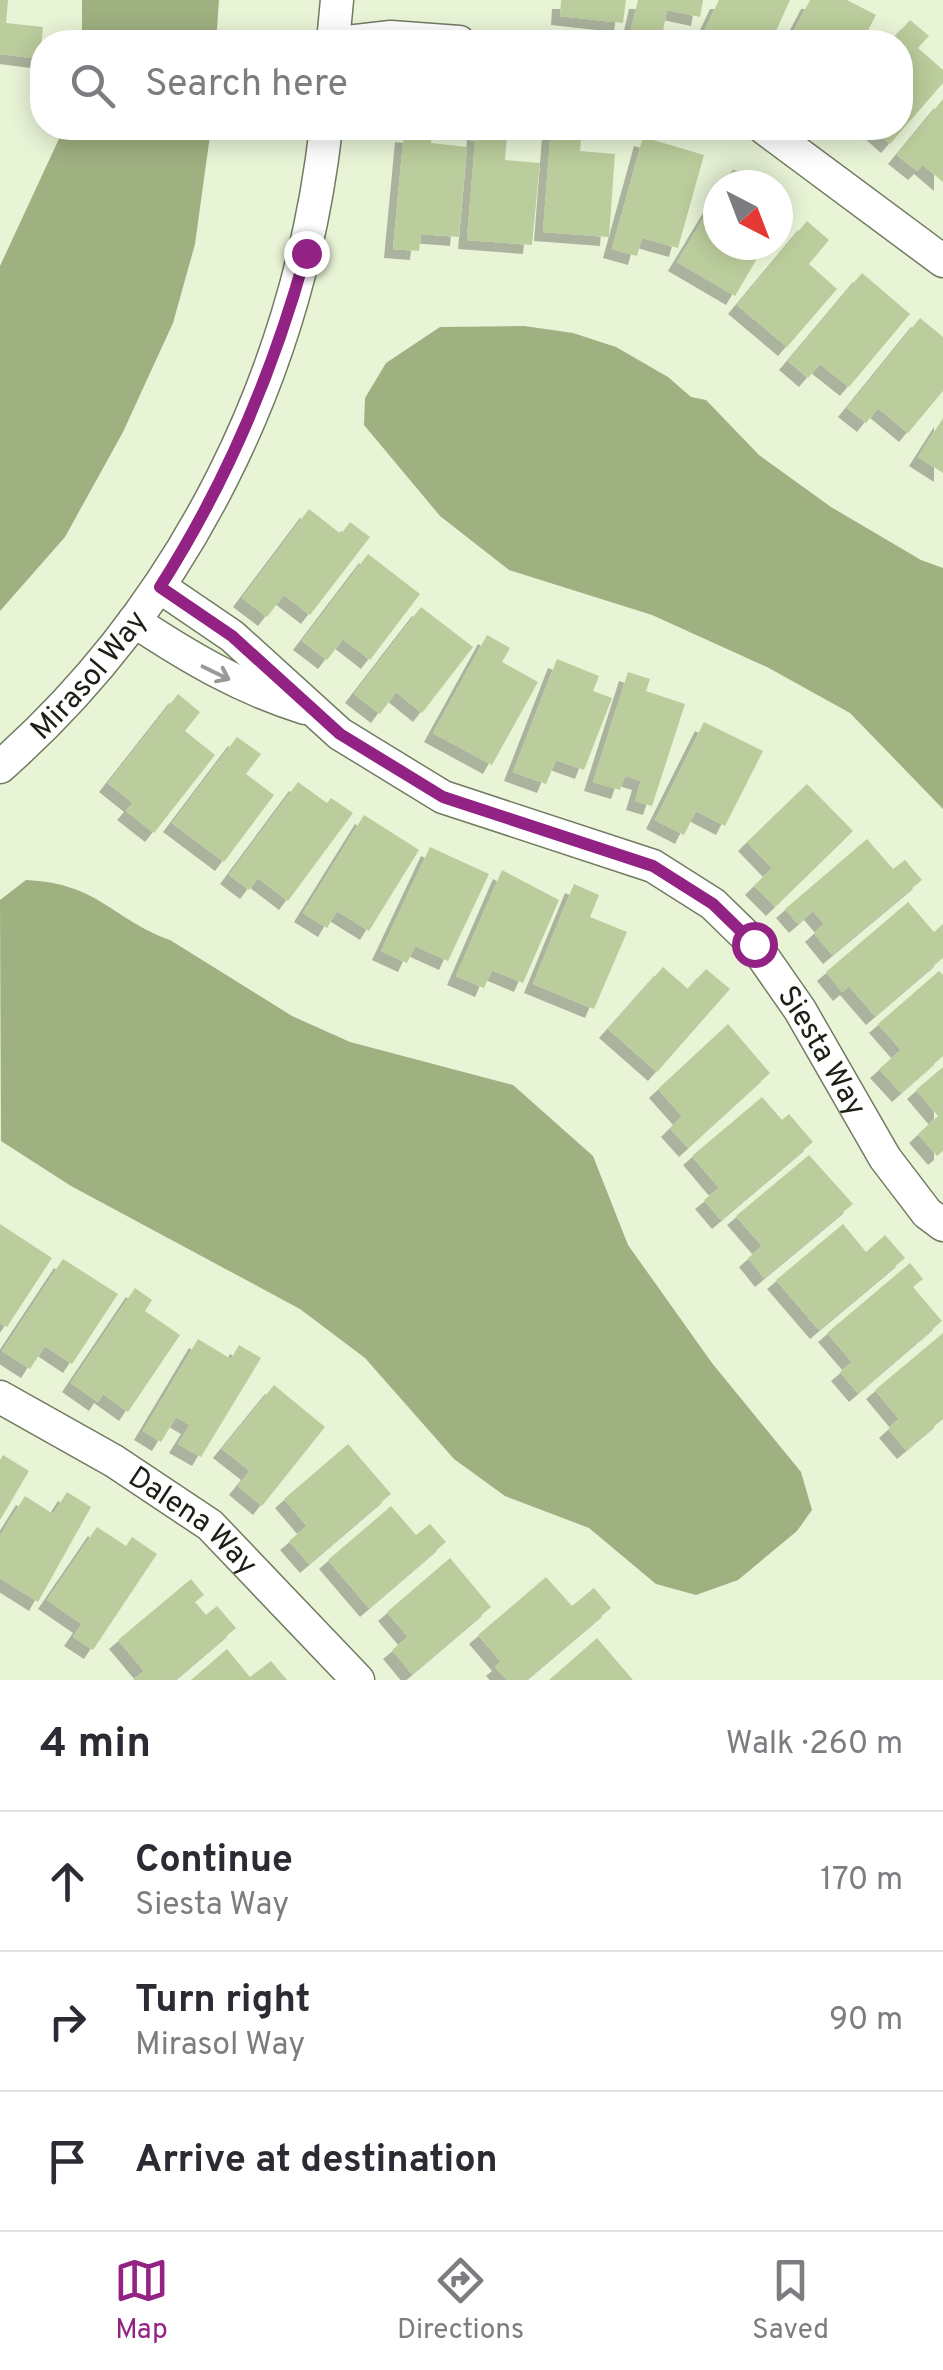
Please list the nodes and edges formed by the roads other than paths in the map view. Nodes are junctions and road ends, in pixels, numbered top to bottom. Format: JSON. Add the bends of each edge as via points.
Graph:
{"nodes":[{"id":1,"x":336,"y":0,"type":"edge"},
{"id":2,"x":334,"y":30,"type":"edge"},
{"id":3,"x":324,"y":140,"type":"edge"},
{"id":4,"x":780,"y":140,"type":"edge"},
{"id":5,"x":943,"y":261,"type":"edge"},
{"id":6,"x":160,"y":587,"type":"junction"},
{"id":7,"x":134,"y":621,"type":"junction"},
{"id":8,"x":314,"y":711,"type":"junction"},
{"id":9,"x":0,"y":767,"type":"edge"},
{"id":10,"x":943,"y":1226,"type":"edge"},
{"id":11,"x":0,"y":1397,"type":"edge"},
{"id":12,"x":358,"y":1680,"type":"edge"}],
"edges":[{"from":1,"to":2,"type":"street"},
{"from":3,"to":6,"type":"street","name":"Mirasol Way","via":[[306,253],[259,401]]},
{"from":4,"to":5,"type":"street"},
{"from":6,"to":7,"type":"street","name":"Mirasol Way"},
{"from":6,"to":8,"type":"street","name":"Siesta Way","via":[[232,636]]},
{"from":7,"to":8,"type":"street","name":"Siesta Way","one_way":true,"via":[[205,668]]},
{"from":7,"to":9,"type":"street","name":"Mirasol Way","via":[[88,679]]},
{"from":8,"to":10,"type":"street","name":"Siesta Way","via":[[443,797],[653,866],[713,904],[754,944],[885,1158]]},
{"from":11,"to":12,"type":"street","name":"Dalena Way","via":[[210,1525]]}]}
